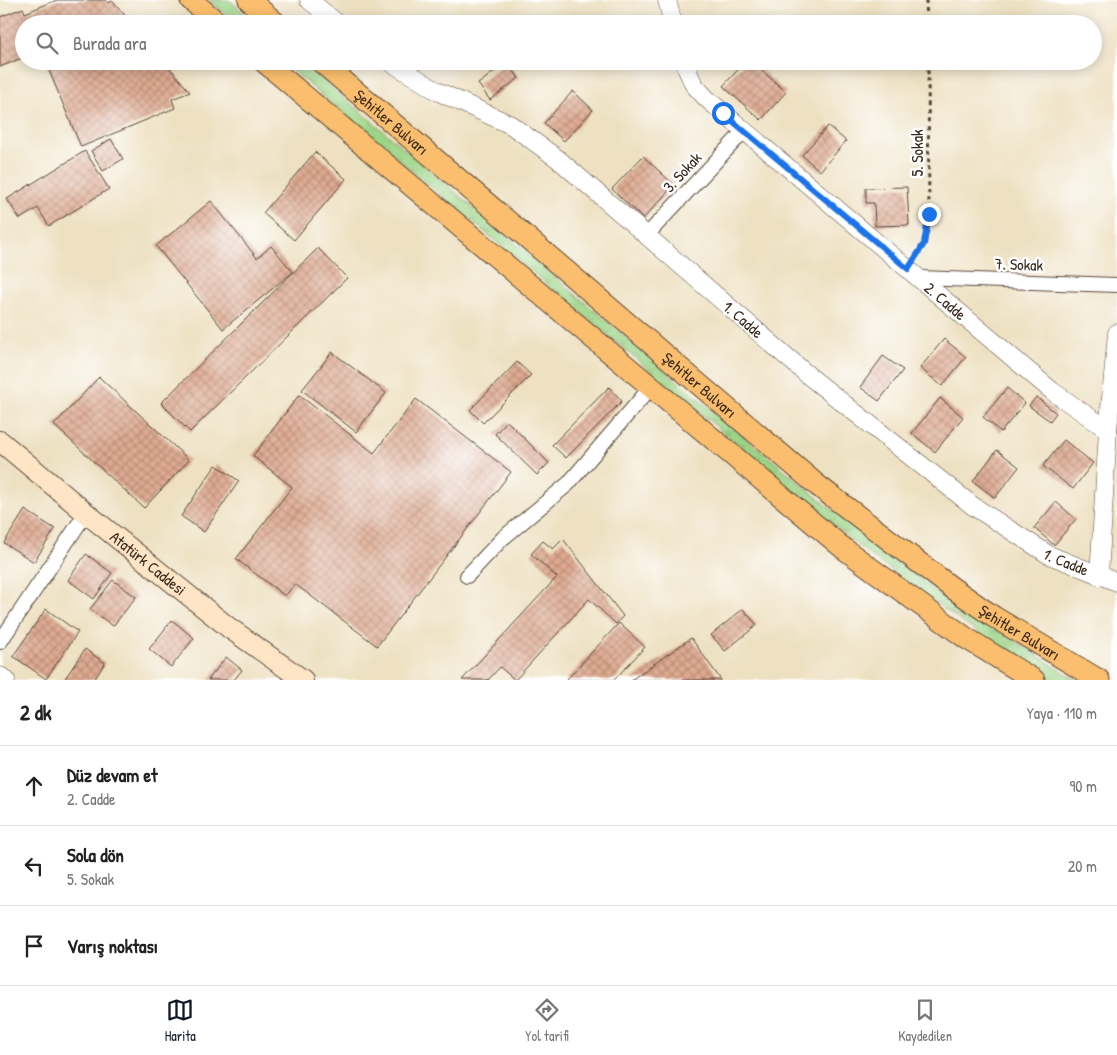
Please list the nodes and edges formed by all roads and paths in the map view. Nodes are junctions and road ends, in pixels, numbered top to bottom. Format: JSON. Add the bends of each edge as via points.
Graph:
{"nodes":[{"id":1,"x":191,"y":0,"type":"edge"},
{"id":2,"x":249,"y":0,"type":"edge"},
{"id":3,"x":308,"y":0,"type":"edge"},
{"id":4,"x":667,"y":0,"type":"edge"},
{"id":5,"x":926,"y":0,"type":"edge"},
{"id":6,"x":208,"y":15,"type":"edge"},
{"id":7,"x":266,"y":15,"type":"edge"},
{"id":8,"x":327,"y":15,"type":"edge"},
{"id":9,"x":671,"y":15,"type":"edge"},
{"id":10,"x":927,"y":15,"type":"edge"},
{"id":11,"x":274,"y":70,"type":"edge"},
{"id":12,"x":331,"y":70,"type":"edge"},
{"id":13,"x":404,"y":70,"type":"edge"},
{"id":14,"x":688,"y":70,"type":"edge"},
{"id":15,"x":928,"y":70,"type":"edge"},
{"id":16,"x":744,"y":130,"type":"junction"},
{"id":17,"x":646,"y":236,"type":"junction"},
{"id":18,"x":913,"y":273,"type":"junction"},
{"id":19,"x":1117,"y":285,"type":"edge"},
{"id":20,"x":1117,"y":333,"type":"edge"},
{"id":21,"x":651,"y":387,"type":"junction"},
{"id":22,"x":1108,"y":430,"type":"junction"},
{"id":23,"x":0,"y":441,"type":"edge"},
{"id":24,"x":86,"y":513,"type":"junction"},
{"id":25,"x":467,"y":576,"type":"dead end"},
{"id":26,"x":1099,"y":576,"type":"junction"},
{"id":27,"x":1117,"y":582,"type":"edge"},
{"id":28,"x":0,"y":642,"type":"edge"},
{"id":29,"x":0,"y":676,"type":"edge"},
{"id":30,"x":6,"y":680,"type":"edge"},
{"id":31,"x":303,"y":680,"type":"edge"},
{"id":32,"x":1034,"y":680,"type":"edge"},
{"id":33,"x":1099,"y":680,"type":"edge"}],
"edges":[{"from":1,"to":6,"type":"main road"},
{"from":2,"to":7,"type":"main road"},
{"from":3,"to":8,"type":"street"},
{"from":4,"to":9,"type":"street"},
{"from":5,"to":10,"type":"path"},
{"from":11,"to":21,"type":"main road","name":"Şehitler Bulvarı"},
{"from":12,"to":33,"type":"main road","name":"Şehitler Bulvarı","via":[[817,486],[987,612]]},
{"from":13,"to":17,"type":"street","name":"1. Cadde","via":[[437,90],[511,125],[558,159]]},
{"from":14,"to":16,"type":"street","name":"2. Cadde","via":[[694,86]]},
{"from":15,"to":18,"type":"path","name":"5. Sokak","via":[[929,214],[924,244]]},
{"from":16,"to":17,"type":"street","name":"3. Sokak"},
{"from":16,"to":18,"type":"street","name":"2. Cadde"},
{"from":17,"to":26,"type":"street","name":"1. Cadde","via":[[816,382],[972,506],[1028,544]]},
{"from":18,"to":19,"type":"street","name":"7. Sokak"},
{"from":18,"to":22,"type":"street","name":"2. Cadde","via":[[1052,391]]},
{"from":20,"to":22,"type":"street"},
{"from":21,"to":25,"type":"street","via":[[568,484],[503,538]]},
{"from":21,"to":32,"type":"main road","name":"Şehitler Bulvarı","via":[[843,548],[966,638]]},
{"from":22,"to":26,"type":"street"},
{"from":23,"to":24,"type":"main road","name":"Atatürk Caddesi"},
{"from":24,"to":28,"type":"street"},
{"from":24,"to":31,"type":"main road","name":"Atatürk Caddesi","via":[[228,626]]},
{"from":26,"to":27,"type":"street","name":"1. Cadde"},
{"from":29,"to":30,"type":"street"}]}
